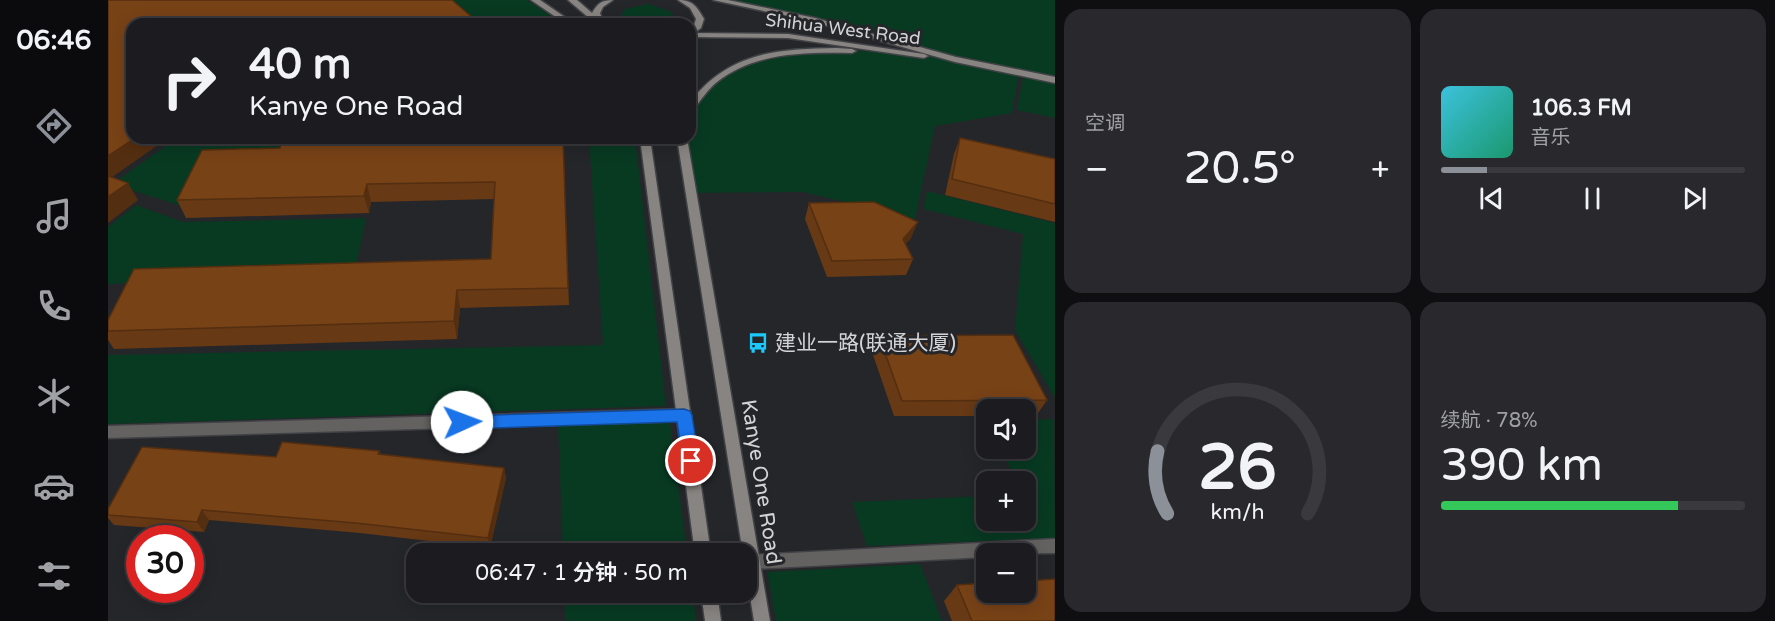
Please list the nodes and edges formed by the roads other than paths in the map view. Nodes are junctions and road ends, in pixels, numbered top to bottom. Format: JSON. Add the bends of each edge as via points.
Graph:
{"nodes":[{"id":1,"x":536,"y":0,"type":"edge"},
{"id":2,"x":572,"y":0,"type":"edge"},
{"id":3,"x":609,"y":0,"type":"edge"},
{"id":4,"x":682,"y":0,"type":"edge"},
{"id":5,"x":717,"y":0,"type":"edge"},
{"id":6,"x":562,"y":18,"type":"edge"},
{"id":7,"x":593,"y":18,"type":"edge"},
{"id":8,"x":597,"y":18,"type":"edge"},
{"id":9,"x":696,"y":28,"type":"edge"},
{"id":10,"x":696,"y":33,"type":"edge"},
{"id":11,"x":895,"y":54,"type":"junction"},
{"id":12,"x":955,"y":59,"type":"junction"},
{"id":13,"x":1055,"y":80,"type":"edge"},
{"id":14,"x":696,"y":101,"type":"edge"},
{"id":15,"x":646,"y":144,"type":"edge"},
{"id":16,"x":683,"y":144,"type":"edge"},
{"id":17,"x":684,"y":415,"type":"junction"},
{"id":18,"x":108,"y":432,"type":"edge"},
{"id":19,"x":702,"y":543,"type":"edge"},
{"id":20,"x":748,"y":543,"type":"edge"},
{"id":21,"x":1055,"y":546,"type":"edge"},
{"id":22,"x":757,"y":562,"type":"edge"},
{"id":23,"x":757,"y":594,"type":"edge"},
{"id":24,"x":711,"y":603,"type":"edge"},
{"id":25,"x":713,"y":621,"type":"edge"},
{"id":26,"x":762,"y":621,"type":"edge"}],
"edges":[{"from":1,"to":6,"type":"main road"},
{"from":2,"to":7,"type":"main road"},
{"from":3,"to":8,"type":"main road","via":[[600,6]]},
{"from":4,"to":9,"type":"main road","via":[[693,7],[700,19]]},
{"from":5,"to":12,"type":"main road","name":"Shihua West Road","via":[[815,20]]},
{"from":10,"to":11,"type":"main road","name":"Shihua West Road","via":[[788,36]]},
{"from":11,"to":12,"type":"main road","name":"Shihua West Road"},
{"from":11,"to":14,"type":"main road","via":[[848,51],[765,57],[715,80]]},
{"from":12,"to":13,"type":"main road","name":"Shihua West Road"},
{"from":15,"to":17,"type":"main road"},
{"from":16,"to":20,"type":"main road","name":"Kanye One Road"},
{"from":17,"to":18,"type":"street"},
{"from":17,"to":19,"type":"main road"},
{"from":21,"to":22,"type":"street"},
{"from":23,"to":26,"type":"main road","name":"Kanye One Road"},
{"from":24,"to":25,"type":"main road"}]}
